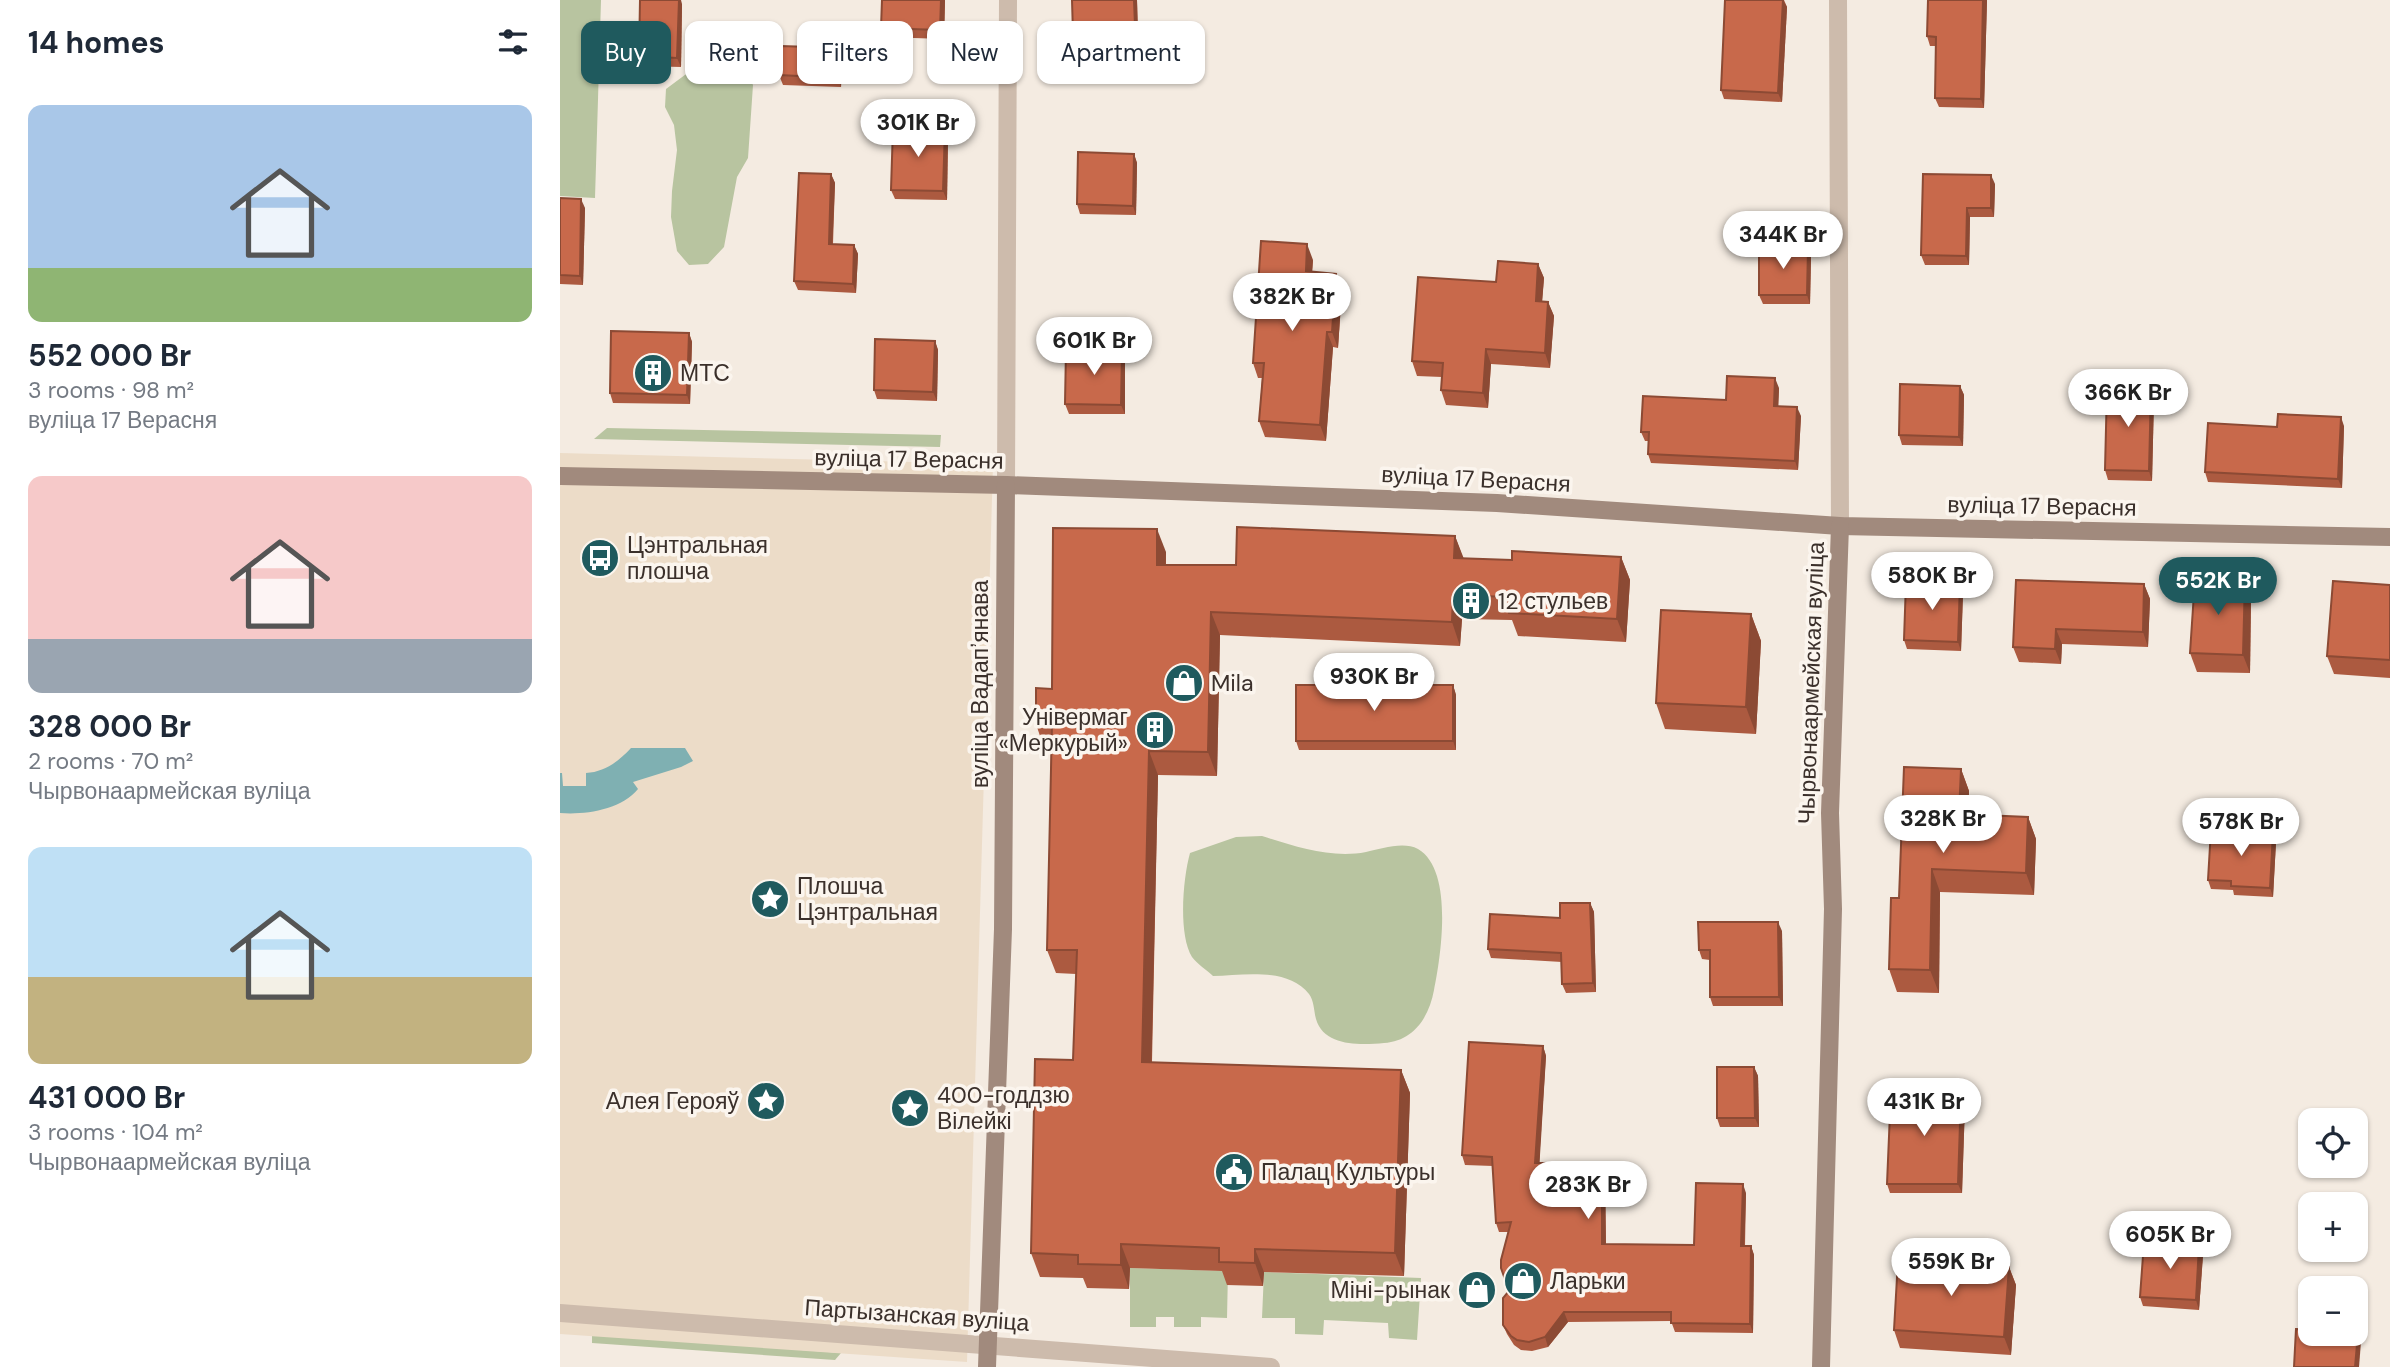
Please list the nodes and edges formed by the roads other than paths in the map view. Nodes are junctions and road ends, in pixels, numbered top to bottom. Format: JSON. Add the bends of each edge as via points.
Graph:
{"nodes":[{"id":1,"x":1008,"y":0,"type":"edge"},
{"id":2,"x":1838,"y":0,"type":"edge"},
{"id":3,"x":560,"y":476,"type":"edge"},
{"id":4,"x":1006,"y":485,"type":"junction"},
{"id":5,"x":1840,"y":526,"type":"junction"},
{"id":6,"x":2390,"y":537,"type":"edge"},
{"id":7,"x":560,"y":1313,"type":"edge"},
{"id":8,"x":988,"y":1346,"type":"junction"},
{"id":9,"x":986,"y":1367,"type":"edge"},
{"id":10,"x":1271,"y":1367,"type":"edge"},
{"id":11,"x":1821,"y":1367,"type":"edge"}],
"edges":[{"from":1,"to":4,"type":"street","name":"вуліца Вадапʼянава"},
{"from":2,"to":5,"type":"street","name":"Чырвонаармейская вуліца"},
{"from":3,"to":4,"type":"street","name":"вуліца 17 Верасня"},
{"from":4,"to":5,"type":"street","name":"вуліца 17 Верасня","via":[[1497,503]]},
{"from":4,"to":8,"type":"street","name":"вуліца Вадапʼянава","via":[[1003,929]]},
{"from":5,"to":6,"type":"street","name":"вуліца 17 Верасня"},
{"from":5,"to":11,"type":"street","name":"Чырвонаармейская вуліца","via":[[1830,813],[1833,909]]},
{"from":7,"to":8,"type":"street","name":"Партызанская вуліца"},
{"from":8,"to":9,"type":"street","name":"вуліца Вадапʼянава"},
{"from":8,"to":10,"type":"street","name":"Партызанская вуліца"}]}
